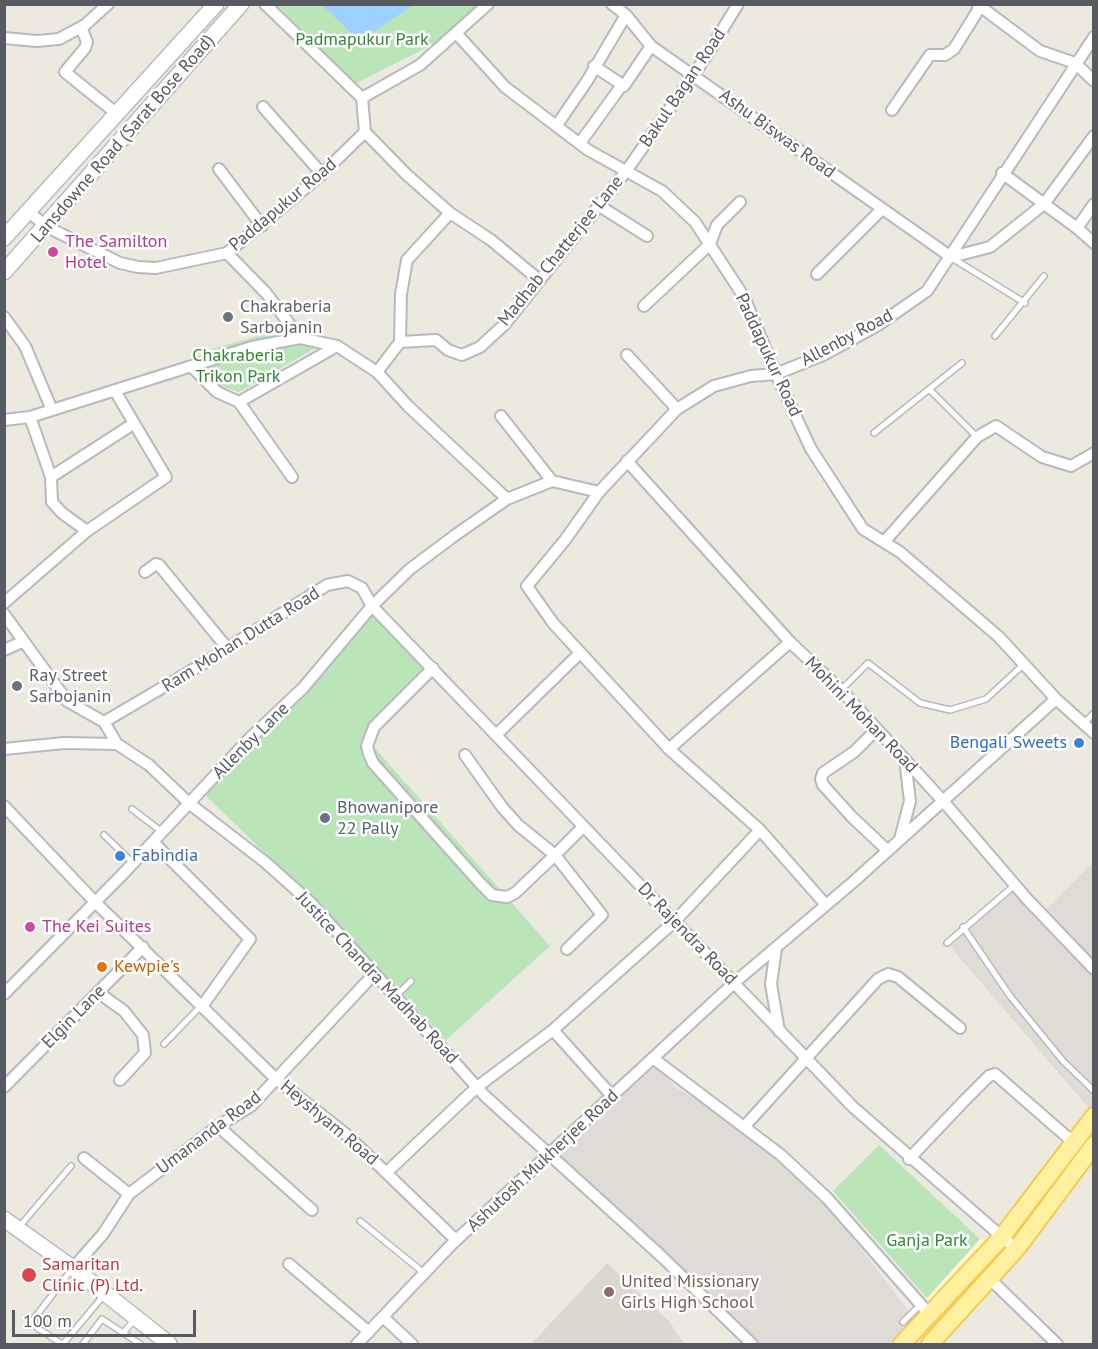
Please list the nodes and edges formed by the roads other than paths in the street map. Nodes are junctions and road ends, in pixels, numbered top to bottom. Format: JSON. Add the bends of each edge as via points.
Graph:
{"nodes":[{"id":1,"x":108,"y":4,"type":"edge"},
{"id":2,"x":216,"y":4,"type":"edge"},
{"id":3,"x":241,"y":4,"type":"edge"},
{"id":4,"x":265,"y":4,"type":"edge"},
{"id":5,"x":488,"y":4,"type":"edge"},
{"id":6,"x":612,"y":4,"type":"edge"},
{"id":7,"x":738,"y":4,"type":"edge"},
{"id":8,"x":979,"y":6,"type":"edge"},
{"id":9,"x":626,"y":15,"type":"junction"},
{"id":10,"x":81,"y":27,"type":"junction"},
{"id":11,"x":457,"y":34,"type":"junction"},
{"id":12,"x":1094,"y":37,"type":"edge"},
{"id":13,"x":4,"y":38,"type":"edge"},
{"id":14,"x":651,"y":46,"type":"junction"},
{"id":15,"x":1075,"y":63,"type":"junction"},
{"id":16,"x":594,"y":66,"type":"junction"},
{"id":17,"x":694,"y":75,"type":"junction"},
{"id":18,"x":1094,"y":81,"type":"edge"},
{"id":19,"x":622,"y":85,"type":"junction"},
{"id":20,"x":362,"y":98,"type":"junction"},
{"id":21,"x":263,"y":107,"type":"dead end"},
{"id":22,"x":892,"y":110,"type":"dead end"},
{"id":23,"x":117,"y":114,"type":"junction"},
{"id":24,"x":557,"y":124,"type":"junction"},
{"id":25,"x":365,"y":132,"type":"junction"},
{"id":26,"x":1094,"y":136,"type":"edge"},
{"id":27,"x":579,"y":143,"type":"junction"},
{"id":28,"x":219,"y":169,"type":"dead end"},
{"id":29,"x":627,"y":170,"type":"junction"},
{"id":30,"x":1002,"y":173,"type":"junction"},
{"id":31,"x":322,"y":174,"type":"junction"},
{"id":32,"x":740,"y":202,"type":"dead end"},
{"id":33,"x":1044,"y":204,"type":"junction"},
{"id":34,"x":1094,"y":204,"type":"edge"},
{"id":35,"x":598,"y":205,"type":"junction"},
{"id":36,"x":881,"y":210,"type":"junction"},
{"id":37,"x":29,"y":212,"type":"junction"},
{"id":38,"x":450,"y":213,"type":"junction"},
{"id":39,"x":262,"y":226,"type":"junction"},
{"id":40,"x":47,"y":227,"type":"junction"},
{"id":41,"x":1077,"y":228,"type":"junction"},
{"id":42,"x":647,"y":236,"type":"dead end"},
{"id":43,"x":4,"y":238,"type":"edge"},
{"id":44,"x":1094,"y":243,"type":"edge"},
{"id":45,"x":710,"y":244,"type":"junction"},
{"id":46,"x":227,"y":253,"type":"junction"},
{"id":47,"x":951,"y":257,"type":"junction"},
{"id":48,"x":4,"y":272,"type":"edge"},
{"id":49,"x":817,"y":274,"type":"dead end"},
{"id":50,"x":1044,"y":276,"type":"dead end"},
{"id":51,"x":537,"y":279,"type":"junction"},
{"id":52,"x":1024,"y":303,"type":"junction"},
{"id":53,"x":644,"y":306,"type":"dead end"},
{"id":54,"x":4,"y":317,"type":"edge"},
{"id":55,"x":995,"y":336,"type":"dead end"},
{"id":56,"x":300,"y":338,"type":"junction"},
{"id":57,"x":400,"y":342,"type":"junction"},
{"id":58,"x":338,"y":346,"type":"junction"},
{"id":59,"x":627,"y":356,"type":"dead end"},
{"id":60,"x":962,"y":363,"type":"dead end"},
{"id":61,"x":192,"y":366,"type":"junction"},
{"id":62,"x":376,"y":372,"type":"junction"},
{"id":63,"x":776,"y":374,"type":"junction"},
{"id":64,"x":929,"y":389,"type":"junction"},
{"id":65,"x":115,"y":391,"type":"junction"},
{"id":66,"x":238,"y":402,"type":"junction"},
{"id":67,"x":677,"y":409,"type":"junction"},
{"id":68,"x":52,"y":410,"type":"junction"},
{"id":69,"x":501,"y":416,"type":"dead end"},
{"id":70,"x":30,"y":417,"type":"junction"},
{"id":71,"x":4,"y":420,"type":"edge"},
{"id":72,"x":134,"y":424,"type":"junction"},
{"id":73,"x":874,"y":433,"type":"dead end"},
{"id":74,"x":976,"y":437,"type":"junction"},
{"id":75,"x":1094,"y":453,"type":"edge"},
{"id":76,"x":627,"y":461,"type":"junction"},
{"id":77,"x":51,"y":477,"type":"junction"},
{"id":78,"x":292,"y":477,"type":"dead end"},
{"id":79,"x":552,"y":481,"type":"junction"},
{"id":80,"x":599,"y":492,"type":"junction"},
{"id":81,"x":507,"y":499,"type":"junction"},
{"id":82,"x":87,"y":531,"type":"junction"},
{"id":83,"x":884,"y":542,"type":"junction"},
{"id":84,"x":145,"y":572,"type":"dead end"},
{"id":85,"x":4,"y":603,"type":"edge"},
{"id":86,"x":372,"y":606,"type":"junction"},
{"id":87,"x":4,"y":614,"type":"edge"},
{"id":88,"x":22,"y":642,"type":"junction"},
{"id":89,"x":790,"y":642,"type":"junction"},
{"id":90,"x":228,"y":649,"type":"junction"},
{"id":91,"x":4,"y":650,"type":"edge"},
{"id":92,"x":580,"y":653,"type":"junction"},
{"id":93,"x":1024,"y":664,"type":"junction"},
{"id":94,"x":433,"y":668,"type":"junction"},
{"id":95,"x":841,"y":690,"type":"junction"},
{"id":96,"x":1056,"y":699,"type":"junction"},
{"id":97,"x":1094,"y":713,"type":"edge"},
{"id":98,"x":104,"y":722,"type":"junction"},
{"id":99,"x":1083,"y":724,"type":"junction"},
{"id":100,"x":877,"y":729,"type":"junction"},
{"id":101,"x":1094,"y":733,"type":"edge"},
{"id":102,"x":496,"y":735,"type":"junction"},
{"id":103,"x":117,"y":744,"type":"junction"},
{"id":104,"x":4,"y":749,"type":"edge"},
{"id":105,"x":669,"y":749,"type":"junction"},
{"id":106,"x":465,"y":755,"type":"dead end"},
{"id":107,"x":905,"y":760,"type":"junction"},
{"id":108,"x":943,"y":801,"type":"junction"},
{"id":109,"x":189,"y":804,"type":"junction"},
{"id":110,"x":4,"y":806,"type":"edge"},
{"id":111,"x":132,"y":809,"type":"dead end"},
{"id":112,"x":583,"y":827,"type":"junction"},
{"id":113,"x":760,"y":830,"type":"junction"},
{"id":114,"x":162,"y":833,"type":"junction"},
{"id":115,"x":104,"y":835,"type":"dead end"},
{"id":116,"x":900,"y":840,"type":"junction"},
{"id":117,"x":153,"y":842,"type":"junction"},
{"id":118,"x":888,"y":851,"type":"junction"},
{"id":119,"x":555,"y":855,"type":"junction"},
{"id":120,"x":133,"y":863,"type":"junction"},
{"id":121,"x":1015,"y":885,"type":"junction"},
{"id":122,"x":96,"y":902,"type":"junction"},
{"id":123,"x":826,"y":905,"type":"junction"},
{"id":124,"x":675,"y":921,"type":"junction"},
{"id":125,"x":963,"y":927,"type":"junction"},
{"id":126,"x":947,"y":943,"type":"dead end"},
{"id":127,"x":143,"y":947,"type":"junction"},
{"id":128,"x":776,"y":948,"type":"junction"},
{"id":129,"x":567,"y":949,"type":"dead end"},
{"id":130,"x":1094,"y":969,"type":"edge"},
{"id":131,"x":374,"y":974,"type":"junction"},
{"id":132,"x":411,"y":981,"type":"dead end"},
{"id":133,"x":734,"y":983,"type":"junction"},
{"id":134,"x":99,"y":993,"type":"junction"},
{"id":135,"x":4,"y":994,"type":"edge"},
{"id":136,"x":394,"y":997,"type":"junction"},
{"id":137,"x":203,"y":1005,"type":"junction"},
{"id":138,"x":960,"y":1028,"type":"dead end"},
{"id":139,"x":553,"y":1029,"type":"junction"},
{"id":140,"x":779,"y":1032,"type":"junction"},
{"id":141,"x":164,"y":1044,"type":"dead end"},
{"id":142,"x":654,"y":1059,"type":"junction"},
{"id":143,"x":806,"y":1059,"type":"junction"},
{"id":144,"x":276,"y":1079,"type":"junction"},
{"id":145,"x":120,"y":1080,"type":"dead end"},
{"id":146,"x":4,"y":1087,"type":"edge"},
{"id":147,"x":477,"y":1087,"type":"junction"},
{"id":148,"x":1094,"y":1090,"type":"edge"},
{"id":149,"x":613,"y":1097,"type":"junction"},
{"id":150,"x":1094,"y":1116,"type":"edge"},
{"id":151,"x":218,"y":1126,"type":"junction"},
{"id":152,"x":744,"y":1127,"type":"junction"},
{"id":153,"x":1074,"y":1143,"type":"junction"},
{"id":154,"x":1094,"y":1145,"type":"edge"},
{"id":155,"x":549,"y":1156,"type":"junction"},
{"id":156,"x":84,"y":1158,"type":"dead end"},
{"id":157,"x":909,"y":1159,"type":"junction"},
{"id":158,"x":71,"y":1166,"type":"dead end"},
{"id":159,"x":387,"y":1172,"type":"junction"},
{"id":160,"x":129,"y":1194,"type":"junction"},
{"id":161,"x":312,"y":1210,"type":"dead end"},
{"id":162,"x":4,"y":1219,"type":"edge"},
{"id":163,"x":360,"y":1221,"type":"dead end"},
{"id":164,"x":18,"y":1228,"type":"junction"},
{"id":165,"x":1001,"y":1238,"type":"junction"},
{"id":166,"x":456,"y":1240,"type":"junction"},
{"id":167,"x":1016,"y":1249,"type":"junction"},
{"id":168,"x":289,"y":1264,"type":"dead end"},
{"id":169,"x":73,"y":1268,"type":"junction"},
{"id":170,"x":425,"y":1273,"type":"junction"},
{"id":171,"x":990,"y":1279,"type":"junction"},
{"id":172,"x":105,"y":1293,"type":"junction"},
{"id":173,"x":925,"y":1310,"type":"junction"},
{"id":174,"x":383,"y":1317,"type":"junction"},
{"id":175,"x":136,"y":1318,"type":"junction"},
{"id":176,"x":903,"y":1322,"type":"dead end"},
{"id":177,"x":369,"y":1332,"type":"junction"},
{"id":178,"x":123,"y":1333,"type":"junction"},
{"id":179,"x":62,"y":1344,"type":"edge"},
{"id":180,"x":82,"y":1344,"type":"edge"},
{"id":181,"x":140,"y":1344,"type":"edge"},
{"id":182,"x":169,"y":1344,"type":"edge"},
{"id":183,"x":357,"y":1344,"type":"edge"},
{"id":184,"x":412,"y":1344,"type":"edge"},
{"id":185,"x":752,"y":1344,"type":"edge"},
{"id":186,"x":902,"y":1344,"type":"edge"},
{"id":187,"x":930,"y":1344,"type":"edge"},
{"id":188,"x":1057,"y":1344,"type":"edge"}],
"edges":[{"from":1,"to":10,"type":"street"},
{"from":2,"to":23,"type":"main road"},
{"from":3,"to":40,"type":"main road","name":"Lansdowne Road (Sarat Bose Road)"},
{"from":4,"to":20,"type":"street"},
{"from":5,"to":11,"type":"street"},
{"from":6,"to":9,"type":"street","name":"Ashu Biswas Road"},
{"from":7,"to":17,"type":"street","name":"Bakul Bagan Road"},
{"from":8,"to":15,"type":"street","via":[[1040,51]]},
{"from":8,"to":22,"type":"street","via":[[954,49],[945,55],[930,55]]},
{"from":9,"to":14,"type":"street","name":"Ashu Biswas Road"},
{"from":9,"to":16,"type":"street"},
{"from":10,"to":13,"type":"street","via":[[59,39]]},
{"from":10,"to":23,"type":"street","via":[[87,42],[85,48],[65,72]]},
{"from":11,"to":20,"type":"street","via":[[420,65]]},
{"from":11,"to":24,"type":"street","name":"Paddapukur Road","via":[[504,87]]},
{"from":12,"to":15,"type":"street","name":"Allenby Road"},
{"from":14,"to":17,"type":"street","name":"Ashu Biswas Road"},
{"from":14,"to":19,"type":"street","via":[[628,82]]},
{"from":15,"to":18,"type":"street"},
{"from":15,"to":30,"type":"street","name":"Allenby Road"},
{"from":16,"to":19,"type":"street"},
{"from":16,"to":24,"type":"street"},
{"from":17,"to":29,"type":"street","name":"Bakul Bagan Road"},
{"from":17,"to":36,"type":"street","name":"Ashu Biswas Road"},
{"from":19,"to":27,"type":"street"},
{"from":20,"to":25,"type":"street"},
{"from":21,"to":31,"type":"street"},
{"from":23,"to":37,"type":"main road"},
{"from":24,"to":27,"type":"street","name":"Paddapukur Road"},
{"from":25,"to":31,"type":"street","name":"Paddapukur Road"},
{"from":25,"to":38,"type":"street"},
{"from":26,"to":33,"type":"street"},
{"from":27,"to":29,"type":"street","name":"Paddapukur Road"},
{"from":28,"to":39,"type":"street"},
{"from":29,"to":35,"type":"street","name":"Madhab Chatterjee Lane"},
{"from":29,"to":45,"type":"street","name":"Paddapukur Road","via":[[677,204]]},
{"from":30,"to":33,"type":"street"},
{"from":30,"to":47,"type":"street","name":"Allenby Road"},
{"from":31,"to":39,"type":"street","name":"Paddapukur Road"},
{"from":32,"to":45,"type":"street","via":[[717,225]]},
{"from":33,"to":41,"type":"street"},
{"from":33,"to":47,"type":"street","via":[[990,247]]},
{"from":34,"to":41,"type":"street"},
{"from":35,"to":42,"type":"street"},
{"from":35,"to":51,"type":"street","name":"Madhab Chatterjee Lane"},
{"from":36,"to":47,"type":"street","name":"Ashu Biswas Road"},
{"from":36,"to":49,"type":"street"},
{"from":37,"to":40,"type":"street","name":"Paddapukur Road"},
{"from":37,"to":43,"type":"main road"},
{"from":38,"to":51,"type":"street","via":[[491,240]]},
{"from":38,"to":57,"type":"street","via":[[407,260],[401,294]]},
{"from":39,"to":46,"type":"street","name":"Paddapukur Road"},
{"from":40,"to":46,"type":"street","name":"Paddapukur Road","via":[[120,263],[138,267],[156,268]]},
{"from":40,"to":48,"type":"main road","name":"Lansdowne Road (Sarat Bose Road)"},
{"from":41,"to":44,"type":"street"},
{"from":45,"to":53,"type":"street"},
{"from":45,"to":63,"type":"street","name":"Paddapukur Road","via":[[744,297]]},
{"from":46,"to":56,"type":"street","via":[[266,293]]},
{"from":47,"to":52,"type":"lane"},
{"from":47,"to":63,"type":"street","name":"Allenby Road","via":[[927,291],[878,325],[823,355]]},
{"from":50,"to":52,"type":"lane"},
{"from":51,"to":57,"type":"street","name":"Madhab Chatterjee Lane","via":[[505,324],[480,347],[462,355],[436,340]]},
{"from":52,"to":55,"type":"lane"},
{"from":54,"to":68,"type":"street","via":[[25,346]]},
{"from":56,"to":58,"type":"street"},
{"from":56,"to":61,"type":"street","via":[[252,346]]},
{"from":57,"to":62,"type":"street"},
{"from":58,"to":62,"type":"street"},
{"from":58,"to":66,"type":"street"},
{"from":59,"to":67,"type":"street"},
{"from":60,"to":64,"type":"lane"},
{"from":61,"to":65,"type":"street"},
{"from":61,"to":66,"type":"street","via":[[217,392]]},
{"from":62,"to":81,"type":"street"},
{"from":63,"to":67,"type":"street","name":"Allenby Road","via":[[714,386]]},
{"from":63,"to":83,"type":"street","name":"Paddapukur Road","via":[[811,449],[835,487],[863,529]]},
{"from":64,"to":73,"type":"lane"},
{"from":64,"to":74,"type":"lane"},
{"from":65,"to":68,"type":"street"},
{"from":65,"to":72,"type":"street"},
{"from":66,"to":78,"type":"street"},
{"from":67,"to":76,"type":"street","name":"Allenby Road"},
{"from":68,"to":70,"type":"street"},
{"from":69,"to":79,"type":"street"},
{"from":70,"to":71,"type":"street"},
{"from":70,"to":77,"type":"street"},
{"from":72,"to":77,"type":"street"},
{"from":72,"to":82,"type":"street","via":[[166,477]]},
{"from":74,"to":75,"type":"street","via":[[996,426],[1042,457],[1071,466]]},
{"from":74,"to":83,"type":"street"},
{"from":76,"to":80,"type":"street","name":"Allenby Road"},
{"from":76,"to":89,"type":"street","name":"Mohini Mohan Road"},
{"from":77,"to":82,"type":"street","via":[[51,502]]},
{"from":79,"to":80,"type":"street"},
{"from":79,"to":81,"type":"street"},
{"from":80,"to":92,"type":"street","name":"Allenby Road","via":[[527,586]]},
{"from":81,"to":86,"type":"street","name":"Allenby Lane","via":[[410,569]]},
{"from":82,"to":85,"type":"street"},
{"from":83,"to":93,"type":"street","name":"Paddapukur Road","via":[[999,637]]},
{"from":84,"to":90,"type":"street","via":[[159,565]]},
{"from":86,"to":90,"type":"street","name":"Ram Mohan Dutta Road","via":[[362,588],[348,581],[327,585]]},
{"from":86,"to":94,"type":"street","name":"Dr Rajendra Road"},
{"from":86,"to":109,"type":"street","name":"Allenby Lane","via":[[303,688]]},
{"from":87,"to":88,"type":"street","name":"Justice Chandra Madhab Road"},
{"from":88,"to":91,"type":"street"},
{"from":88,"to":98,"type":"street","name":"Justice Chandra Madhab Road","via":[[67,701]]},
{"from":89,"to":95,"type":"street","name":"Mohini Mohan Road"},
{"from":89,"to":105,"type":"street"},
{"from":90,"to":98,"type":"street","name":"Ram Mohan Dutta Road"},
{"from":92,"to":102,"type":"street"},
{"from":92,"to":105,"type":"street"},
{"from":93,"to":95,"type":"lane","via":[[986,699],[950,710],[920,703],[868,663]]},
{"from":93,"to":96,"type":"street","name":"Paddapukur Road"},
{"from":94,"to":102,"type":"street","name":"Dr Rajendra Road"},
{"from":94,"to":119,"type":"street","via":[[374,727],[367,746],[373,763],[492,894],[507,897],[515,893]]},
{"from":95,"to":100,"type":"street","name":"Mohini Mohan Road"},
{"from":96,"to":99,"type":"street","name":"Paddapukur Road"},
{"from":96,"to":108,"type":"street","name":"Ashutosh Mukherjee Road"},
{"from":97,"to":99,"type":"lane"},
{"from":98,"to":103,"type":"street","name":"Justice Chandra Madhab Road"},
{"from":99,"to":101,"type":"street","name":"Paddapukur Road"},
{"from":100,"to":107,"type":"street","name":"Mohini Mohan Road"},
{"from":100,"to":118,"type":"street","via":[[821,779],[852,817]]},
{"from":102,"to":112,"type":"street","name":"Dr Rajendra Road"},
{"from":103,"to":104,"type":"street","via":[[64,743]]},
{"from":103,"to":109,"type":"street","name":"Justice Chandra Madhab Road","via":[[149,765]]},
{"from":105,"to":113,"type":"street"},
{"from":106,"to":119,"type":"street","via":[[502,807]]},
{"from":107,"to":108,"type":"street","name":"Mohini Mohan Road"},
{"from":107,"to":116,"type":"street","via":[[910,801]]},
{"from":108,"to":116,"type":"street","name":"Ashutosh Mukherjee Road"},
{"from":108,"to":121,"type":"street","name":"Mohini Mohan Road"},
{"from":109,"to":114,"type":"street","name":"Allenby Lane"},
{"from":109,"to":131,"type":"street","name":"Justice Chandra Madhab Road","via":[[311,903]]},
{"from":110,"to":122,"type":"street","name":"Heyshyam Road"},
{"from":111,"to":114,"type":"lane"},
{"from":112,"to":119,"type":"street"},
{"from":112,"to":124,"type":"street","name":"Dr Rajendra Road"},
{"from":113,"to":123,"type":"street"},
{"from":113,"to":124,"type":"street"},
{"from":114,"to":117,"type":"street","name":"Allenby Lane"},
{"from":115,"to":120,"type":"lane"},
{"from":116,"to":118,"type":"street","name":"Ashutosh Mukherjee Road"},
{"from":117,"to":120,"type":"street","name":"Allenby Lane"},
{"from":117,"to":137,"type":"street","via":[[250,939]]},
{"from":118,"to":123,"type":"street","name":"Ashutosh Mukherjee Road"},
{"from":119,"to":129,"type":"street","via":[[602,915]]},
{"from":120,"to":122,"type":"street","name":"Allenby Lane"},
{"from":121,"to":125,"type":"lane"},
{"from":121,"to":130,"type":"street","name":"Mohini Mohan Road"},
{"from":122,"to":127,"type":"street","name":"Heyshyam Road"},
{"from":122,"to":135,"type":"street","name":"Allenby Lane"},
{"from":123,"to":128,"type":"street","name":"Ashutosh Mukherjee Road"},
{"from":124,"to":133,"type":"street","name":"Dr Rajendra Road"},
{"from":124,"to":139,"type":"street"},
{"from":125,"to":126,"type":"lane"},
{"from":125,"to":148,"type":"lane","via":[[1010,996],[1063,1061]]},
{"from":127,"to":134,"type":"street","name":"Elgin Lane"},
{"from":127,"to":137,"type":"street","name":"Heyshyam Road"},
{"from":128,"to":133,"type":"street","name":"Ashutosh Mukherjee Road"},
{"from":128,"to":140,"type":"street","via":[[771,984]]},
{"from":131,"to":136,"type":"street","name":"Justice Chandra Madhab Road"},
{"from":131,"to":144,"type":"street","name":"Umananda Road"},
{"from":132,"to":136,"type":"lane"},
{"from":133,"to":140,"type":"street","name":"Dr Rajendra Road"},
{"from":133,"to":142,"type":"street","name":"Ashutosh Mukherjee Road"},
{"from":134,"to":145,"type":"street","via":[[124,1011],[143,1035],[145,1053]]},
{"from":134,"to":146,"type":"street","name":"Elgin Lane"},
{"from":136,"to":147,"type":"street","name":"Justice Chandra Madhab Road"},
{"from":137,"to":141,"type":"lane"},
{"from":137,"to":144,"type":"street","name":"Heyshyam Road"},
{"from":138,"to":143,"type":"street","via":[[898,977],[888,974],[878,979]]},
{"from":139,"to":147,"type":"street"},
{"from":139,"to":149,"type":"street"},
{"from":140,"to":143,"type":"street","name":"Dr Rajendra Road"},
{"from":142,"to":149,"type":"street","name":"Ashutosh Mukherjee Road"},
{"from":142,"to":152,"type":"street"},
{"from":143,"to":152,"type":"street"},
{"from":143,"to":157,"type":"street","name":"Dr Rajendra Road"},
{"from":144,"to":151,"type":"street","name":"Umananda Road","via":[[251,1106]]},
{"from":144,"to":159,"type":"street","name":"Heyshyam Road"},
{"from":147,"to":155,"type":"street","name":"Justice Chandra Madhab Road"},
{"from":147,"to":159,"type":"street"},
{"from":149,"to":155,"type":"street","name":"Ashutosh Mukherjee Road"},
{"from":150,"to":153,"type":"main road"},
{"from":151,"to":160,"type":"street","name":"Umananda Road"},
{"from":151,"to":161,"type":"street"},
{"from":152,"to":173,"type":"street","via":[[827,1198],[902,1291]]},
{"from":153,"to":157,"type":"street","via":[[995,1074],[972,1092]]},
{"from":153,"to":165,"type":"main road"},
{"from":154,"to":167,"type":"main road"},
{"from":155,"to":166,"type":"street","name":"Ashutosh Mukherjee Road"},
{"from":155,"to":185,"type":"street","name":"Justice Chandra Madhab Road"},
{"from":156,"to":160,"type":"street"},
{"from":157,"to":165,"type":"street","name":"Dr Rajendra Road"},
{"from":158,"to":164,"type":"lane"},
{"from":159,"to":166,"type":"street","name":"Heyshyam Road"},
{"from":160,"to":169,"type":"street","name":"Umananda Road","via":[[103,1234]]},
{"from":162,"to":164,"type":"main road"},
{"from":163,"to":170,"type":"lane"},
{"from":164,"to":169,"type":"main road"},
{"from":165,"to":167,"type":"street","name":"Dr Rajendra Road"},
{"from":165,"to":173,"type":"main road"},
{"from":166,"to":170,"type":"street","name":"Ashutosh Mukherjee Road"},
{"from":167,"to":171,"type":"main road"},
{"from":168,"to":177,"type":"street"},
{"from":169,"to":172,"type":"main road"},
{"from":169,"to":179,"type":"lane","via":[[33,1320],[36,1327]]},
{"from":170,"to":174,"type":"street","name":"Ashutosh Mukherjee Road"},
{"from":171,"to":187,"type":"main road"},
{"from":171,"to":188,"type":"street"},
{"from":172,"to":175,"type":"main road"},
{"from":172,"to":179,"type":"lane"},
{"from":173,"to":176,"type":"lane"},
{"from":173,"to":186,"type":"main road"},
{"from":174,"to":177,"type":"street","name":"Ashutosh Mukherjee Road"},
{"from":174,"to":184,"type":"street"},
{"from":175,"to":178,"type":"lane"},
{"from":175,"to":182,"type":"main road"},
{"from":177,"to":183,"type":"street","name":"Ashutosh Mukherjee Road"},
{"from":178,"to":180,"type":"lane","via":[[102,1319]]},
{"from":178,"to":181,"type":"lane"}]}
